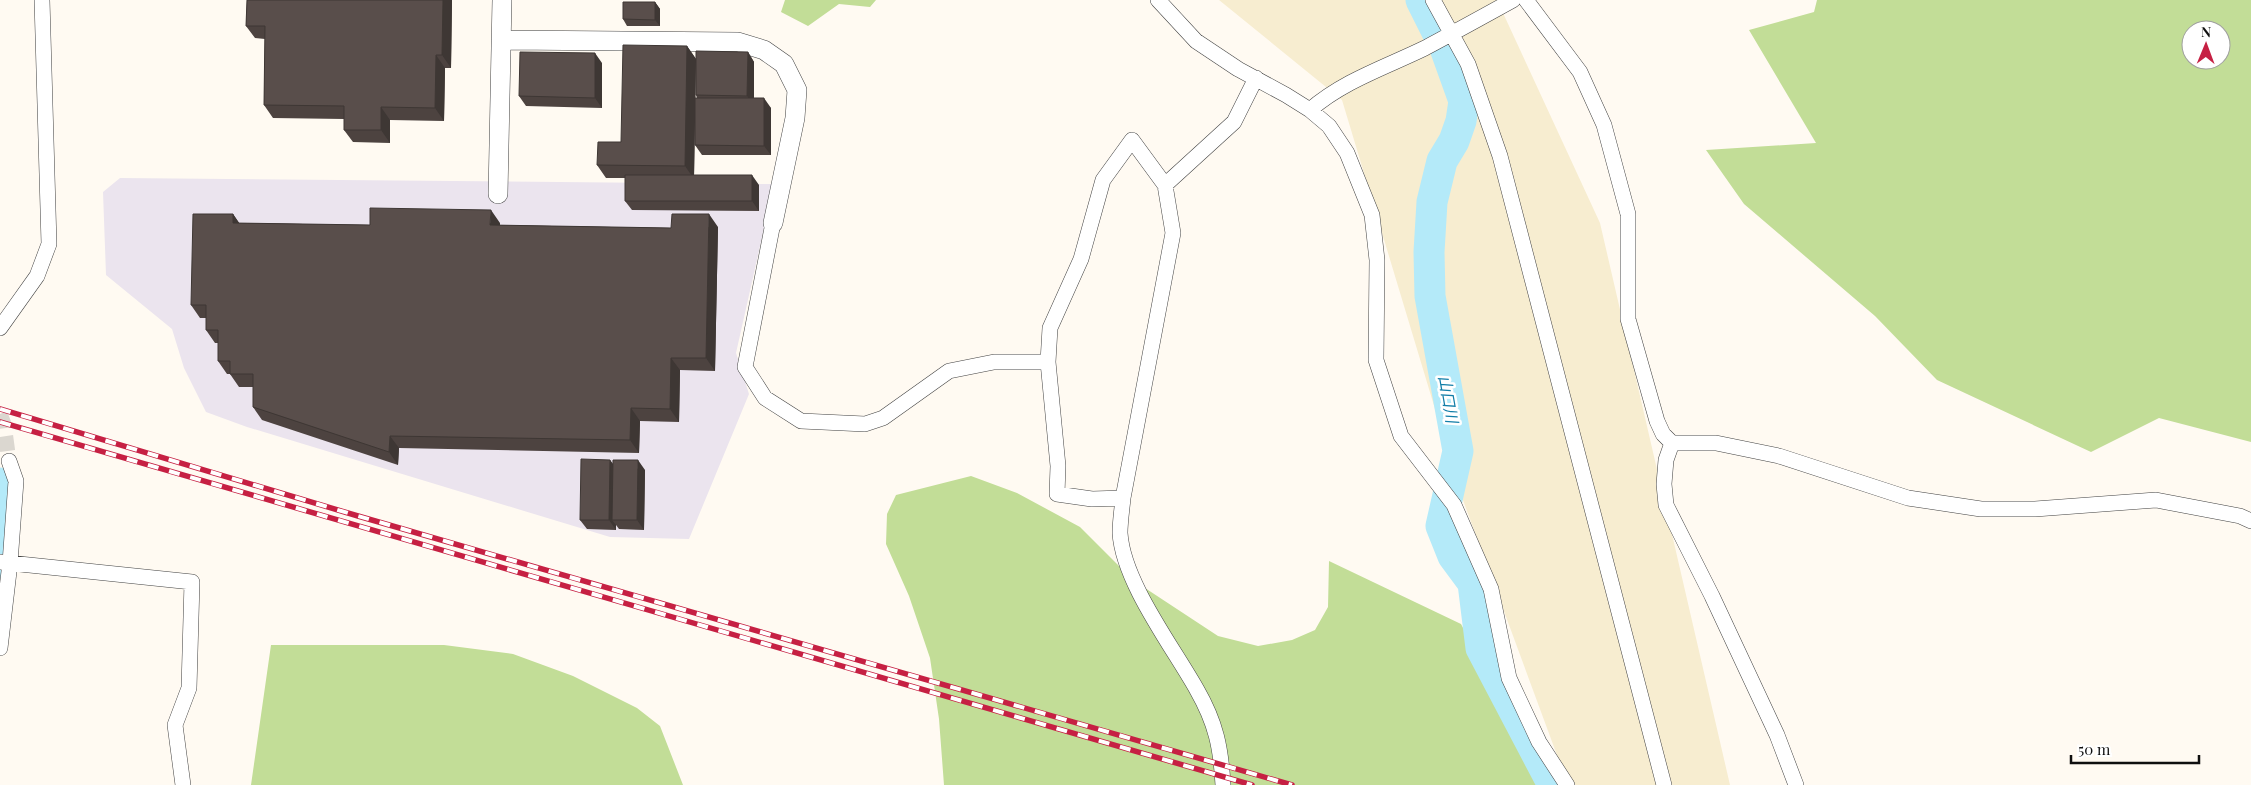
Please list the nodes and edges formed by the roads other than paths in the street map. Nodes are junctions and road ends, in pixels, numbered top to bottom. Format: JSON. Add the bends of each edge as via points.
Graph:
{"nodes":[{"id":1,"x":42,"y":0,"type":"edge"},
{"id":2,"x":502,"y":0,"type":"edge"},
{"id":3,"x":1158,"y":0,"type":"edge"},
{"id":4,"x":1433,"y":0,"type":"edge"},
{"id":5,"x":1513,"y":0,"type":"edge"},
{"id":6,"x":1526,"y":0,"type":"edge"},
{"id":7,"x":1451,"y":33,"type":"junction"},
{"id":8,"x":501,"y":40,"type":"junction"},
{"id":9,"x":1256,"y":78,"type":"junction"},
{"id":10,"x":1310,"y":110,"type":"junction"},
{"id":11,"x":1165,"y":185,"type":"junction"},
{"id":12,"x":498,"y":194,"type":"dead end"},
{"id":13,"x":773,"y":223,"type":"joint"},
{"id":14,"x":0,"y":328,"type":"edge"},
{"id":15,"x":1048,"y":362,"type":"junction"},
{"id":16,"x":1672,"y":444,"type":"junction"},
{"id":17,"x":9,"y":461,"type":"tunnel mouth"},
{"id":18,"x":1123,"y":498,"type":"junction"},
{"id":19,"x":2251,"y":521,"type":"edge"},
{"id":20,"x":5,"y":562,"type":"edge"},
{"id":21,"x":0,"y":648,"type":"edge"},
{"id":22,"x":183,"y":785,"type":"edge"},
{"id":23,"x":1223,"y":785,"type":"edge"},
{"id":24,"x":1567,"y":785,"type":"edge"},
{"id":25,"x":1664,"y":785,"type":"edge"},
{"id":26,"x":1796,"y":785,"type":"edge"}],
"edges":[{"from":1,"to":14,"type":"street","via":[[49,244],[37,276]]},
{"from":2,"to":8,"type":"street"},
{"from":3,"to":9,"type":"street","via":[[1196,41],[1238,70]]},
{"from":4,"to":7,"type":"street"},
{"from":5,"to":7,"type":"street"},
{"from":6,"to":16,"type":"street","via":[[1580,72],[1604,126],[1628,214],[1628,319],[1657,421]]},
{"from":7,"to":10,"type":"street","via":[[1324,97]]},
{"from":7,"to":25,"type":"street","via":[[1468,64],[1500,156]]},
{"from":8,"to":12,"type":"street"},
{"from":8,"to":13,"type":"street","via":[[738,42],[764,50],[784,64],[796,90],[795,118]]},
{"from":9,"to":10,"type":"street"},
{"from":9,"to":11,"type":"street","via":[[1234,122]]},
{"from":10,"to":24,"type":"street","via":[[1329,126],[1347,153],[1372,216],[1377,260],[1376,360],[1401,436],[1454,506],[1491,589],[1509,678],[1539,742]]},
{"from":11,"to":15,"type":"street","via":[[1132,140],[1104,180],[1081,259],[1050,328]]},
{"from":11,"to":18,"type":"street","via":[[1173,233]]},
{"from":13,"to":15,"type":"street","via":[[745,367],[765,398],[801,421],[865,424],[883,418],[949,371],[994,362]]},
{"from":15,"to":18,"type":"street","via":[[1058,466],[1057,494],[1092,499]]},
{"from":16,"to":19,"type":"street","via":[[1716,442],[1779,456],[1908,498],[1981,509],[2035,509],[2156,500],[2240,516]]},
{"from":16,"to":26,"type":"street","via":[[1666,460],[1666,505],[1777,735]]},
{"from":17,"to":20,"type":"street","via":[[16,481]]},
{"from":18,"to":23,"type":"street","via":[[1120,533],[1128,566],[1157,625],[1198,691],[1213,723],[1221,750]]},
{"from":20,"to":21,"type":"street"},
{"from":20,"to":22,"type":"street","via":[[192,582],[190,688],[174,725]]}]}
